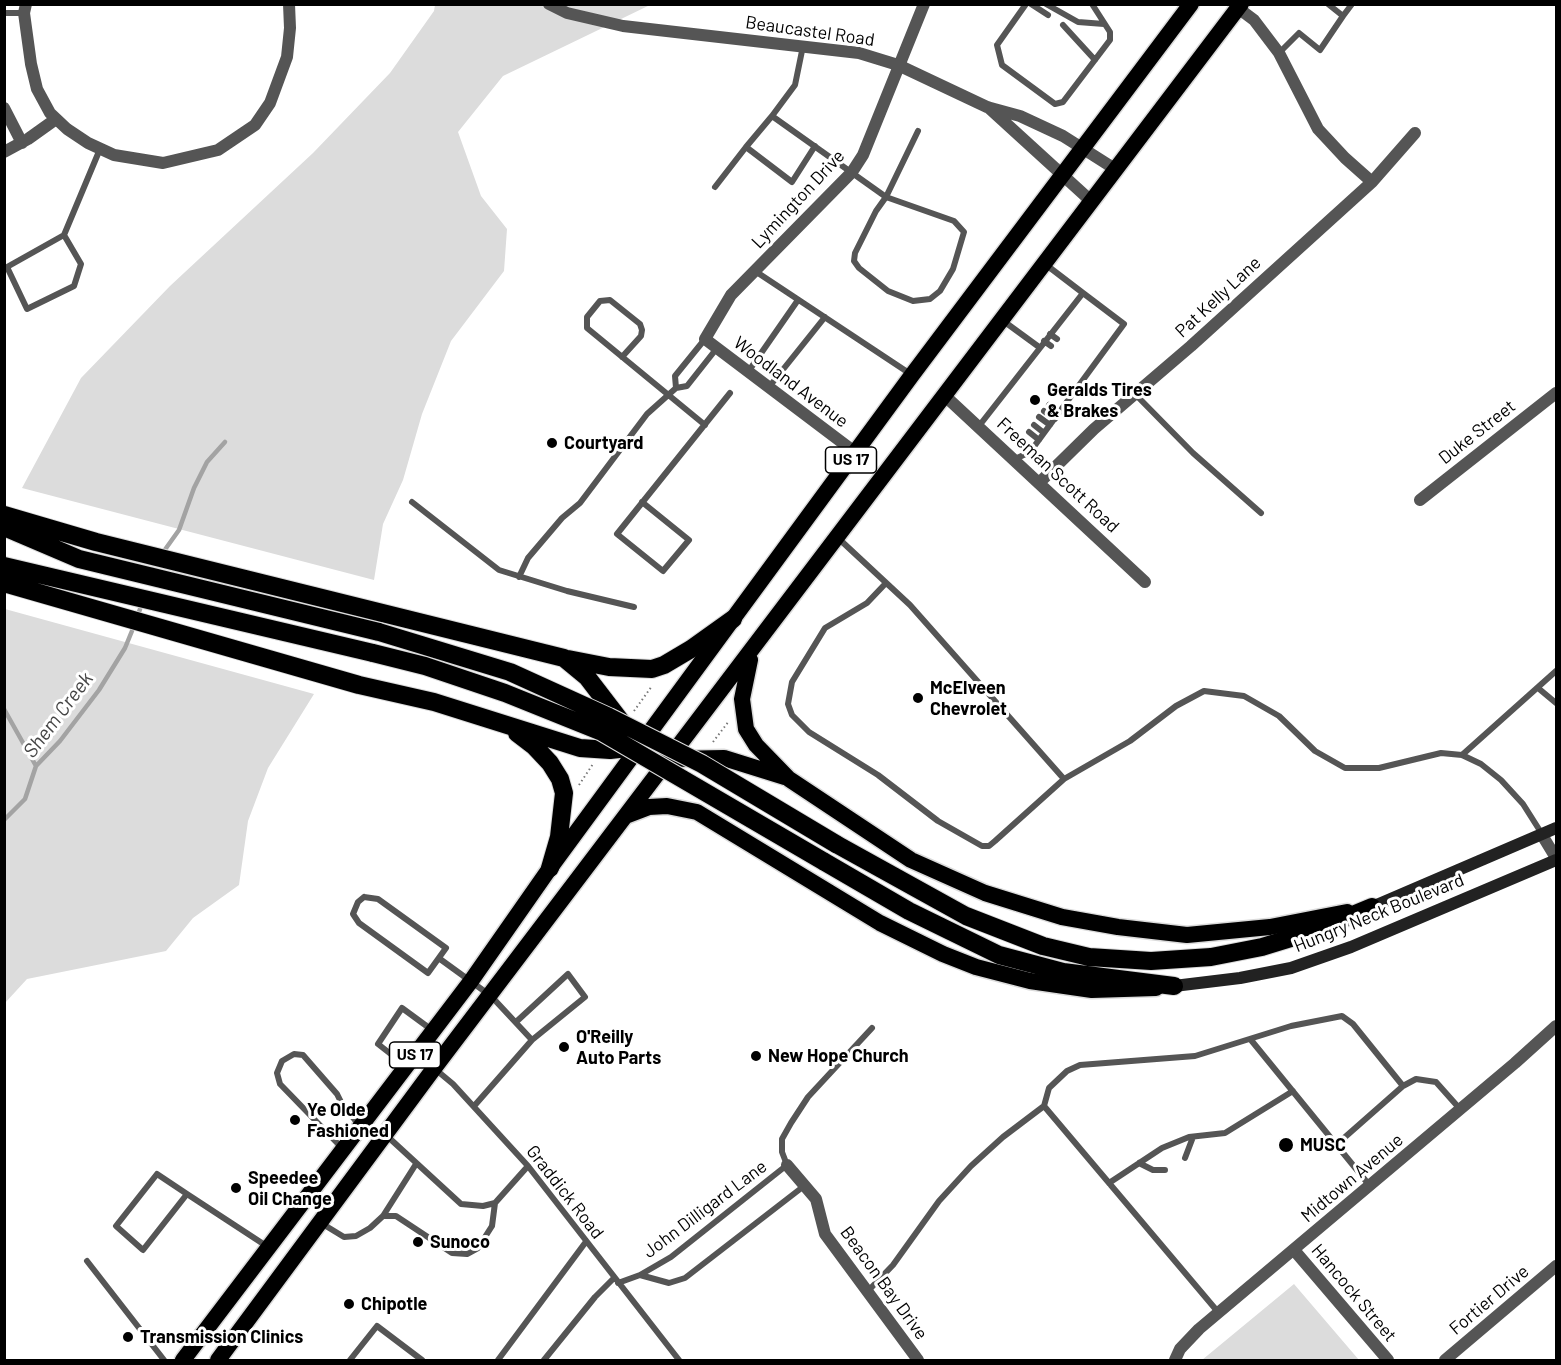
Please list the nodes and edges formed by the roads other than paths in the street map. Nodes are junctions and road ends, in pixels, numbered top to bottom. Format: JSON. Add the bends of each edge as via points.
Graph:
{"nodes":[{"id":1,"x":289,"y":4,"type":"edge"},
{"id":2,"x":549,"y":4,"type":"edge"},
{"id":3,"x":924,"y":4,"type":"edge"},
{"id":4,"x":1026,"y":4,"type":"edge"},
{"id":5,"x":1031,"y":4,"type":"edge"},
{"id":6,"x":1046,"y":4,"type":"edge"},
{"id":7,"x":1092,"y":4,"type":"edge"},
{"id":8,"x":1191,"y":4,"type":"edge"},
{"id":9,"x":1328,"y":4,"type":"edge"},
{"id":10,"x":1352,"y":4,"type":"edge"},
{"id":11,"x":1240,"y":6,"type":"edge"},
{"id":12,"x":25,"y":9,"type":"edge"},
{"id":13,"x":4,"y":13,"type":"edge"},
{"id":14,"x":1048,"y":15,"type":"dead end"},
{"id":15,"x":1343,"y":16,"type":"junction"},
{"id":16,"x":1104,"y":24,"type":"junction"},
{"id":17,"x":1063,"y":25,"type":"dead end"},
{"id":18,"x":802,"y":46,"type":"junction"},
{"id":19,"x":1280,"y":53,"type":"junction"},
{"id":20,"x":1095,"y":60,"type":"junction"},
{"id":21,"x":898,"y":65,"type":"junction"},
{"id":22,"x":987,"y":107,"type":"junction"},
{"id":23,"x":4,"y":108,"type":"edge"},
{"id":24,"x":772,"y":116,"type":"junction"},
{"id":25,"x":56,"y":119,"type":"junction"},
{"id":26,"x":918,"y":131,"type":"dead end"},
{"id":27,"x":1414,"y":133,"type":"dead end"},
{"id":28,"x":22,"y":143,"type":"junction"},
{"id":29,"x":815,"y":146,"type":"junction"},
{"id":30,"x":746,"y":147,"type":"junction"},
{"id":31,"x":1083,"y":147,"type":"junction"},
{"id":32,"x":100,"y":149,"type":"junction"},
{"id":33,"x":4,"y":152,"type":"edge"},
{"id":34,"x":1115,"y":169,"type":"junction"},
{"id":35,"x":852,"y":172,"type":"junction"},
{"id":36,"x":1062,"y":177,"type":"junction"},
{"id":37,"x":1372,"y":182,"type":"junction"},
{"id":38,"x":715,"y":187,"type":"dead end"},
{"id":39,"x":886,"y":198,"type":"junction"},
{"id":40,"x":1091,"y":201,"type":"junction"},
{"id":41,"x":64,"y":236,"type":"junction"},
{"id":42,"x":1044,"y":263,"type":"junction"},
{"id":43,"x":755,"y":271,"type":"junction"},
{"id":44,"x":1083,"y":293,"type":"junction"},
{"id":45,"x":798,"y":300,"type":"junction"},
{"id":46,"x":825,"y":317,"type":"junction"},
{"id":47,"x":1002,"y":320,"type":"junction"},
{"id":48,"x":1050,"y":334,"type":"junction"},
{"id":49,"x":705,"y":339,"type":"junction"},
{"id":50,"x":1057,"y":339,"type":"dead end"},
{"id":51,"x":1041,"y":344,"type":"junction"},
{"id":52,"x":1051,"y":346,"type":"dead end"},
{"id":53,"x":717,"y":348,"type":"junction"},
{"id":54,"x":622,"y":357,"type":"junction"},
{"id":55,"x":1087,"y":361,"type":"dead end"},
{"id":56,"x":1094,"y":365,"type":"junction"},
{"id":57,"x":1082,"y":368,"type":"dead end"},
{"id":58,"x":748,"y":372,"type":"junction"},
{"id":59,"x":1088,"y":372,"type":"junction"},
{"id":60,"x":912,"y":375,"type":"junction"},
{"id":61,"x":1012,"y":382,"type":"junction"},
{"id":62,"x":769,"y":387,"type":"junction"},
{"id":63,"x":1019,"y":387,"type":"dead end"},
{"id":64,"x":676,"y":388,"type":"junction"},
{"id":65,"x":1005,"y":392,"type":"junction"},
{"id":66,"x":730,"y":393,"type":"dead end"},
{"id":67,"x":1557,"y":393,"type":"edge"},
{"id":68,"x":668,"y":394,"type":"junction"},
{"id":69,"x":1135,"y":394,"type":"junction"},
{"id":70,"x":944,"y":395,"type":"junction"},
{"id":71,"x":1012,"y":397,"type":"dead end"},
{"id":72,"x":1000,"y":398,"type":"junction"},
{"id":73,"x":1007,"y":403,"type":"dead end"},
{"id":74,"x":994,"y":406,"type":"junction"},
{"id":75,"x":1047,"y":408,"type":"dead end"},
{"id":76,"x":1000,"y":411,"type":"dead end"},
{"id":77,"x":1057,"y":416,"type":"junction"},
{"id":78,"x":1040,"y":417,"type":"dead end"},
{"id":79,"x":1034,"y":424,"type":"dead end"},
{"id":80,"x":705,"y":425,"type":"junction"},
{"id":81,"x":1050,"y":425,"type":"junction"},
{"id":82,"x":979,"y":426,"type":"junction"},
{"id":83,"x":1029,"y":432,"type":"dead end"},
{"id":84,"x":1044,"y":433,"type":"junction"},
{"id":85,"x":1040,"y":440,"type":"junction"},
{"id":86,"x":856,"y":453,"type":"junction"},
{"id":87,"x":1015,"y":459,"type":"junction"},
{"id":88,"x":1040,"y":482,"type":"junction"},
{"id":89,"x":1420,"y":500,"type":"dead end"},
{"id":90,"x":412,"y":502,"type":"dead end"},
{"id":91,"x":642,"y":502,"type":"junction"},
{"id":92,"x":1261,"y":513,"type":"dead end"},
{"id":93,"x":4,"y":515,"type":"edge"},
{"id":94,"x":4,"y":527,"type":"edge"},
{"id":95,"x":837,"y":538,"type":"junction"},
{"id":96,"x":4,"y":566,"type":"edge"},
{"id":97,"x":519,"y":576,"type":"junction"},
{"id":98,"x":1145,"y":582,"type":"dead end"},
{"id":99,"x":4,"y":583,"type":"edge"},
{"id":100,"x":886,"y":583,"type":"junction"},
{"id":101,"x":634,"y":607,"type":"dead end"},
{"id":102,"x":733,"y":619,"type":"junction"},
{"id":103,"x":754,"y":648,"type":"junction"},
{"id":104,"x":564,"y":658,"type":"junction"},
{"id":105,"x":1557,"y":671,"type":"edge"},
{"id":106,"x":1538,"y":688,"type":"junction"},
{"id":107,"x":1557,"y":703,"type":"edge"},
{"id":108,"x":508,"y":727,"type":"junction"},
{"id":109,"x":642,"y":746,"type":"junction"},
{"id":110,"x":1462,"y":755,"type":"junction"},
{"id":111,"x":670,"y":759,"type":"junction"},
{"id":112,"x":789,"y":779,"type":"junction"},
{"id":113,"x":1064,"y":779,"type":"junction"},
{"id":114,"x":628,"y":815,"type":"junction"},
{"id":115,"x":716,"y":822,"type":"junction"},
{"id":116,"x":1557,"y":828,"type":"edge"},
{"id":117,"x":1542,"y":835,"type":"junction"},
{"id":118,"x":1557,"y":859,"type":"edge"},
{"id":119,"x":550,"y":868,"type":"junction"},
{"id":120,"x":1372,"y":907,"type":"junction"},
{"id":121,"x":440,"y":959,"type":"junction"},
{"id":122,"x":471,"y":981,"type":"junction"},
{"id":123,"x":1174,"y":986,"type":"junction"},
{"id":124,"x":491,"y":996,"type":"junction"},
{"id":125,"x":516,"y":1022,"type":"junction"},
{"id":126,"x":1557,"y":1026,"type":"edge"},
{"id":127,"x":872,"y":1028,"type":"dead end"},
{"id":128,"x":433,"y":1031,"type":"junction"},
{"id":129,"x":532,"y":1040,"type":"junction"},
{"id":130,"x":1251,"y":1040,"type":"junction"},
{"id":131,"x":411,"y":1060,"type":"junction"},
{"id":132,"x":435,"y":1067,"type":"junction"},
{"id":133,"x":1403,"y":1086,"type":"junction"},
{"id":134,"x":1293,"y":1091,"type":"junction"},
{"id":135,"x":475,"y":1105,"type":"junction"},
{"id":136,"x":1044,"y":1106,"type":"junction"},
{"id":137,"x":1460,"y":1110,"type":"junction"},
{"id":138,"x":360,"y":1127,"type":"junction"},
{"id":139,"x":385,"y":1135,"type":"junction"},
{"id":140,"x":1193,"y":1137,"type":"junction"},
{"id":141,"x":1336,"y":1145,"type":"junction"},
{"id":142,"x":343,"y":1150,"type":"junction"},
{"id":143,"x":1185,"y":1158,"type":"dead end"},
{"id":144,"x":1139,"y":1163,"type":"junction"},
{"id":145,"x":416,"y":1164,"type":"junction"},
{"id":146,"x":528,"y":1166,"type":"junction"},
{"id":147,"x":788,"y":1166,"type":"junction"},
{"id":148,"x":1165,"y":1170,"type":"dead end"},
{"id":149,"x":1109,"y":1183,"type":"junction"},
{"id":150,"x":804,"y":1186,"type":"junction"},
{"id":151,"x":1370,"y":1186,"type":"junction"},
{"id":152,"x":188,"y":1194,"type":"junction"},
{"id":153,"x":495,"y":1203,"type":"junction"},
{"id":154,"x":383,"y":1216,"type":"junction"},
{"id":155,"x":321,"y":1222,"type":"junction"},
{"id":156,"x":585,"y":1243,"type":"junction"},
{"id":157,"x":268,"y":1248,"type":"junction"},
{"id":158,"x":1294,"y":1250,"type":"junction"},
{"id":159,"x":87,"y":1261,"type":"dead end"},
{"id":160,"x":1557,"y":1266,"type":"edge"},
{"id":161,"x":640,"y":1275,"type":"junction"},
{"id":162,"x":616,"y":1281,"type":"junction"},
{"id":163,"x":867,"y":1292,"type":"junction"},
{"id":164,"x":1219,"y":1313,"type":"junction"},
{"id":165,"x":1454,"y":1358,"type":"edge"},
{"id":166,"x":164,"y":1360,"type":"edge"},
{"id":167,"x":183,"y":1360,"type":"edge"},
{"id":168,"x":218,"y":1360,"type":"edge"},
{"id":169,"x":350,"y":1360,"type":"edge"},
{"id":170,"x":422,"y":1360,"type":"edge"},
{"id":171,"x":498,"y":1360,"type":"edge"},
{"id":172,"x":544,"y":1360,"type":"edge"},
{"id":173,"x":678,"y":1360,"type":"edge"},
{"id":174,"x":918,"y":1360,"type":"edge"},
{"id":175,"x":1175,"y":1360,"type":"edge"},
{"id":176,"x":1388,"y":1360,"type":"edge"}],
"edges":[{"from":1,"to":32,"type":"street","via":[[287,57],[270,103],[255,125],[218,150],[163,163],[136,161]]},
{"from":2,"to":18,"type":"street","name":"Beaucastel Road","via":[[567,13],[623,26]]},
{"from":3,"to":21,"type":"street","name":"Lymington Drive"},
{"from":4,"to":20,"type":"lane","via":[[997,45],[1002,65],[1055,104],[1063,102]]},
{"from":5,"to":14,"type":"lane"},
{"from":6,"to":16,"type":"lane","via":[[1078,22]]},
{"from":7,"to":16,"type":"lane"},
{"from":8,"to":31,"type":"highway","number":"US 17"},
{"from":9,"to":15,"type":"lane"},
{"from":10,"to":15,"type":"lane"},
{"from":11,"to":19,"type":"street"},
{"from":11,"to":34,"type":"highway","number":"US 17"},
{"from":12,"to":13,"type":"lane"},
{"from":12,"to":25,"type":"street","via":[[37,89]]},
{"from":15,"to":19,"type":"lane","via":[[1320,50],[1299,33]]},
{"from":16,"to":20,"type":"lane","via":[[1110,40]]},
{"from":17,"to":20,"type":"lane"},
{"from":18,"to":21,"type":"street","name":"Beaucastel Road","via":[[859,53]]},
{"from":18,"to":24,"type":"lane","via":[[795,85]]},
{"from":19,"to":37,"type":"street","via":[[1318,129]]},
{"from":21,"to":22,"type":"street","name":"Beaucastel Road"},
{"from":21,"to":35,"type":"street","name":"Lymington Drive","via":[[863,155]]},
{"from":22,"to":31,"type":"street","name":"Beaucastel Road","via":[[1020,116]]},
{"from":22,"to":36,"type":"street","name":"Beaucastel Road"},
{"from":23,"to":28,"type":"street"},
{"from":24,"to":29,"type":"lane"},
{"from":24,"to":30,"type":"lane"},
{"from":25,"to":28,"type":"street"},
{"from":25,"to":32,"type":"street"},
{"from":26,"to":39,"type":"lane"},
{"from":27,"to":37,"type":"street","name":"Pat Kelly Lane"},
{"from":28,"to":33,"type":"street"},
{"from":29,"to":30,"type":"lane","via":[[792,182]]},
{"from":29,"to":35,"type":"lane"},
{"from":30,"to":38,"type":"lane"},
{"from":31,"to":34,"type":"street","name":"Beaucastel Road"},
{"from":31,"to":36,"type":"highway","number":"US 17"},
{"from":32,"to":41,"type":"lane"},
{"from":34,"to":40,"type":"highway","number":"US 17"},
{"from":35,"to":39,"type":"lane"},
{"from":35,"to":43,"type":"street","name":"Lymington Drive"},
{"from":36,"to":40,"type":"street","name":"Beaucastel Road"},
{"from":36,"to":60,"type":"highway","number":"US 17"},
{"from":37,"to":69,"type":"street","name":"Pat Kelly Lane"},
{"from":39,"to":39,"type":"lane","via":[[876,211],[854,261],[888,291],[913,301],[930,299],[940,291],[953,269],[964,232],[954,221]]},
{"from":40,"to":42,"type":"highway","number":"US 17"},
{"from":41,"to":41,"type":"lane","via":[[81,264],[74,286],[27,309],[7,267]]},
{"from":42,"to":44,"type":"lane"},
{"from":42,"to":47,"type":"highway","number":"US 17"},
{"from":43,"to":45,"type":"lane"},
{"from":43,"to":49,"type":"street","name":"Lymington Drive","via":[[731,295]]},
{"from":44,"to":48,"type":"lane"},
{"from":44,"to":56,"type":"lane","via":[[1124,324]]},
{"from":45,"to":46,"type":"lane"},
{"from":45,"to":58,"type":"lane"},
{"from":46,"to":60,"type":"lane"},
{"from":46,"to":62,"type":"lane"},
{"from":47,"to":51,"type":"lane"},
{"from":47,"to":70,"type":"highway","number":"US 17"},
{"from":48,"to":50,"type":"lane"},
{"from":48,"to":51,"type":"lane"},
{"from":49,"to":53,"type":"street","name":"Woodland Avenue"},
{"from":49,"to":64,"type":"lane","via":[[675,376]]},
{"from":51,"to":52,"type":"lane"},
{"from":51,"to":61,"type":"lane"},
{"from":53,"to":58,"type":"street","name":"Woodland Avenue"},
{"from":53,"to":64,"type":"lane","via":[[687,386]]},
{"from":54,"to":54,"type":"lane","via":[[587,328],[587,317],[600,301],[610,300],[640,324],[641,336]]},
{"from":54,"to":68,"type":"lane"},
{"from":55,"to":56,"type":"lane"},
{"from":56,"to":59,"type":"lane"},
{"from":57,"to":59,"type":"lane"},
{"from":58,"to":62,"type":"street","name":"Woodland Avenue"},
{"from":59,"to":77,"type":"lane"},
{"from":60,"to":86,"type":"highway","number":"US 17"},
{"from":61,"to":63,"type":"lane"},
{"from":61,"to":65,"type":"lane"},
{"from":62,"to":86,"type":"street","name":"Woodland Avenue"},
{"from":64,"to":68,"type":"lane"},
{"from":65,"to":71,"type":"lane"},
{"from":65,"to":72,"type":"lane"},
{"from":66,"to":80,"type":"lane"},
{"from":67,"to":89,"type":"street","name":"Duke Street"},
{"from":68,"to":80,"type":"lane"},
{"from":68,"to":97,"type":"lane","via":[[647,414],[580,503],[535,550]]},
{"from":69,"to":88,"type":"street","name":"Pat Kelly Lane"},
{"from":69,"to":92,"type":"lane","via":[[1193,453]]},
{"from":70,"to":82,"type":"street","name":"Freeman Scott Road"},
{"from":70,"to":95,"type":"highway","number":"US 17"},
{"from":72,"to":73,"type":"lane"},
{"from":72,"to":74,"type":"lane"},
{"from":74,"to":76,"type":"lane"},
{"from":74,"to":82,"type":"lane"},
{"from":75,"to":77,"type":"lane"},
{"from":77,"to":81,"type":"lane"},
{"from":78,"to":81,"type":"lane"},
{"from":79,"to":84,"type":"lane"},
{"from":80,"to":91,"type":"lane"},
{"from":81,"to":84,"type":"lane"},
{"from":82,"to":87,"type":"street","name":"Freeman Scott Road"},
{"from":83,"to":85,"type":"lane"},
{"from":84,"to":85,"type":"lane"},
{"from":85,"to":87,"type":"lane","via":[[1030,452]]},
{"from":86,"to":102,"type":"highway","number":"US 17"},
{"from":87,"to":88,"type":"street","name":"Freeman Scott Road"},
{"from":88,"to":98,"type":"street","name":"Freeman Scott Road"},
{"from":90,"to":97,"type":"lane","via":[[499,570]]},
{"from":91,"to":91,"type":"lane","via":[[616,534],[663,572],[689,540]]},
{"from":93,"to":104,"type":"highway","via":[[96,542]]},
{"from":94,"to":120,"type":"highway","bridge":true,"via":[[79,559],[379,632],[510,672],[702,764],[966,916],[1043,946],[1089,957],[1150,961],[1211,957],[1314,931]]},
{"from":95,"to":100,"type":"lane"},
{"from":95,"to":103,"type":"highway","number":"US 17"},
{"from":96,"to":123,"type":"highway","bridge":true,"via":[[374,653],[506,693],[602,732],[909,912],[999,955],[1064,972]]},
{"from":97,"to":101,"type":"lane"},
{"from":99,"to":108,"type":"highway","via":[[359,685],[434,702]]},
{"from":100,"to":113,"type":"lane"},
{"from":100,"to":113,"type":"lane","via":[[867,603],[825,628],[802,663],[789,693],[792,715],[798,723],[946,827],[982,846],[989,846]]},
{"from":102,"to":104,"type":"highway","via":[[691,649],[652,669],[609,667]]},
{"from":102,"to":109,"type":"highway","number":"US 17"},
{"from":103,"to":111,"type":"highway","number":"US 17"},
{"from":103,"to":112,"type":"highway","via":[[742,699],[746,729]]},
{"from":104,"to":109,"type":"highway","via":[[587,677]]},
{"from":105,"to":106,"type":"lane"},
{"from":106,"to":107,"type":"lane"},
{"from":106,"to":110,"type":"lane"},
{"from":108,"to":109,"type":"highway","via":[[594,750]]},
{"from":108,"to":119,"type":"highway","via":[[534,746],[560,779],[564,813]]},
{"from":109,"to":111,"type":"highway"},
{"from":109,"to":119,"type":"highway","number":"US 17"},
{"from":110,"to":113,"type":"lane","via":[[1441,753],[1379,768],[1345,768],[1315,751],[1279,716],[1244,696],[1204,692]]},
{"from":110,"to":117,"type":"lane","via":[[1501,780]]},
{"from":111,"to":112,"type":"highway","via":[[724,758]]},
{"from":111,"to":114,"type":"highway","number":"US 17"},
{"from":111,"to":115,"type":"highway"},
{"from":112,"to":120,"type":"highway","via":[[911,860],[985,893],[1062,917],[1187,935],[1270,927]]},
{"from":114,"to":115,"type":"highway","via":[[649,807],[668,806],[697,812]]},
{"from":114,"to":124,"type":"highway","number":"US 17"},
{"from":115,"to":123,"type":"highway","via":[[880,922],[976,967],[1030,981],[1092,990]]},
{"from":116,"to":117,"type":"main road","name":"Hungry Neck Boulevard"},
{"from":117,"to":118,"type":"street"},
{"from":117,"to":120,"type":"main road","name":"Hungry Neck Boulevard"},
{"from":118,"to":123,"type":"main road","name":"Hungry Neck Boulevard","via":[[1351,947],[1291,968]]},
{"from":119,"to":122,"type":"highway","number":"US 17"},
{"from":121,"to":121,"type":"lane","via":[[446,948],[378,899],[364,897],[355,906],[353,914],[359,923],[428,973]]},
{"from":121,"to":122,"type":"lane"},
{"from":122,"to":124,"type":"lane"},
{"from":122,"to":128,"type":"highway","number":"US 17"},
{"from":124,"to":125,"type":"lane"},
{"from":124,"to":132,"type":"highway","number":"US 17"},
{"from":125,"to":129,"type":"lane"},
{"from":125,"to":129,"type":"lane","via":[[568,974],[585,997]]},
{"from":126,"to":137,"type":"street","name":"Midtown Avenue"},
{"from":127,"to":147,"type":"lane","via":[[808,1097],[791,1123],[782,1139]]},
{"from":128,"to":131,"type":"highway","number":"US 17"},
{"from":128,"to":131,"type":"lane","name":"Graddick Road","via":[[402,1008],[378,1044]]},
{"from":129,"to":135,"type":"lane"},
{"from":130,"to":133,"type":"lane","via":[[1291,1026],[1342,1016],[1353,1024]]},
{"from":130,"to":134,"type":"lane"},
{"from":130,"to":136,"type":"lane","via":[[1195,1056],[1080,1065],[1049,1088]]},
{"from":131,"to":132,"type":"lane","name":"Graddick Road"},
{"from":131,"to":138,"type":"highway","number":"US 17"},
{"from":132,"to":135,"type":"lane","name":"Graddick Road"},
{"from":132,"to":139,"type":"highway","number":"US 17"},
{"from":133,"to":137,"type":"lane","via":[[1416,1079],[1436,1082]]},
{"from":133,"to":141,"type":"lane"},
{"from":134,"to":140,"type":"lane","via":[[1225,1133]]},
{"from":134,"to":141,"type":"lane"},
{"from":135,"to":146,"type":"lane","name":"Graddick Road"},
{"from":136,"to":149,"type":"lane"},
{"from":136,"to":163,"type":"lane","via":[[971,1166],[939,1201],[893,1266]]},
{"from":137,"to":151,"type":"street","name":"Midtown Avenue"},
{"from":138,"to":142,"type":"highway","number":"US 17"},
{"from":138,"to":142,"type":"lane","via":[[303,1055],[294,1054],[282,1061],[277,1073],[280,1084]]},
{"from":139,"to":145,"type":"lane"},
{"from":139,"to":155,"type":"highway","number":"US 17"},
{"from":140,"to":143,"type":"lane"},
{"from":140,"to":144,"type":"lane","via":[[1169,1144]]},
{"from":141,"to":151,"type":"lane"},
{"from":142,"to":157,"type":"highway","number":"US 17"},
{"from":144,"to":148,"type":"lane","via":[[1153,1170]]},
{"from":144,"to":149,"type":"lane"},
{"from":145,"to":153,"type":"lane","via":[[461,1204]]},
{"from":145,"to":154,"type":"lane"},
{"from":146,"to":153,"type":"lane"},
{"from":146,"to":156,"type":"lane","name":"Graddick Road"},
{"from":147,"to":150,"type":"street","name":"Beacon Bay Drive"},
{"from":147,"to":161,"type":"lane","name":"John Dilligard Lane","via":[[671,1257]]},
{"from":149,"to":164,"type":"lane"},
{"from":150,"to":161,"type":"lane","name":"John Dilligard Lane","via":[[685,1278],[669,1282]]},
{"from":150,"to":163,"type":"street","name":"Beacon Bay Drive","via":[[816,1199],[825,1234]]},
{"from":151,"to":158,"type":"street","name":"Midtown Avenue"},
{"from":152,"to":152,"type":"lane","via":[[157,1174],[116,1226],[143,1250]]},
{"from":152,"to":157,"type":"lane"},
{"from":153,"to":154,"type":"lane","via":[[492,1226],[478,1248],[467,1254],[452,1253],[396,1216]]},
{"from":154,"to":155,"type":"lane","via":[[356,1236],[344,1237]]},
{"from":155,"to":168,"type":"highway","number":"US 17"},
{"from":156,"to":162,"type":"lane","name":"Graddick Road"},
{"from":156,"to":171,"type":"lane"},
{"from":157,"to":167,"type":"highway","number":"US 17"},
{"from":158,"to":164,"type":"street","name":"Midtown Avenue"},
{"from":158,"to":176,"type":"street","name":"Hancock Street"},
{"from":159,"to":166,"type":"lane"},
{"from":160,"to":165,"type":"street","name":"Fortier Drive"},
{"from":161,"to":162,"type":"lane","name":"John Dilligard Lane"},
{"from":162,"to":172,"type":"lane","via":[[595,1296]]},
{"from":162,"to":173,"type":"lane","name":"Graddick Road"},
{"from":163,"to":174,"type":"street","name":"Beacon Bay Drive"},
{"from":164,"to":175,"type":"street","name":"Midtown Avenue","via":[[1180,1349]]},
{"from":169,"to":170,"type":"lane","via":[[377,1326]]}]}
